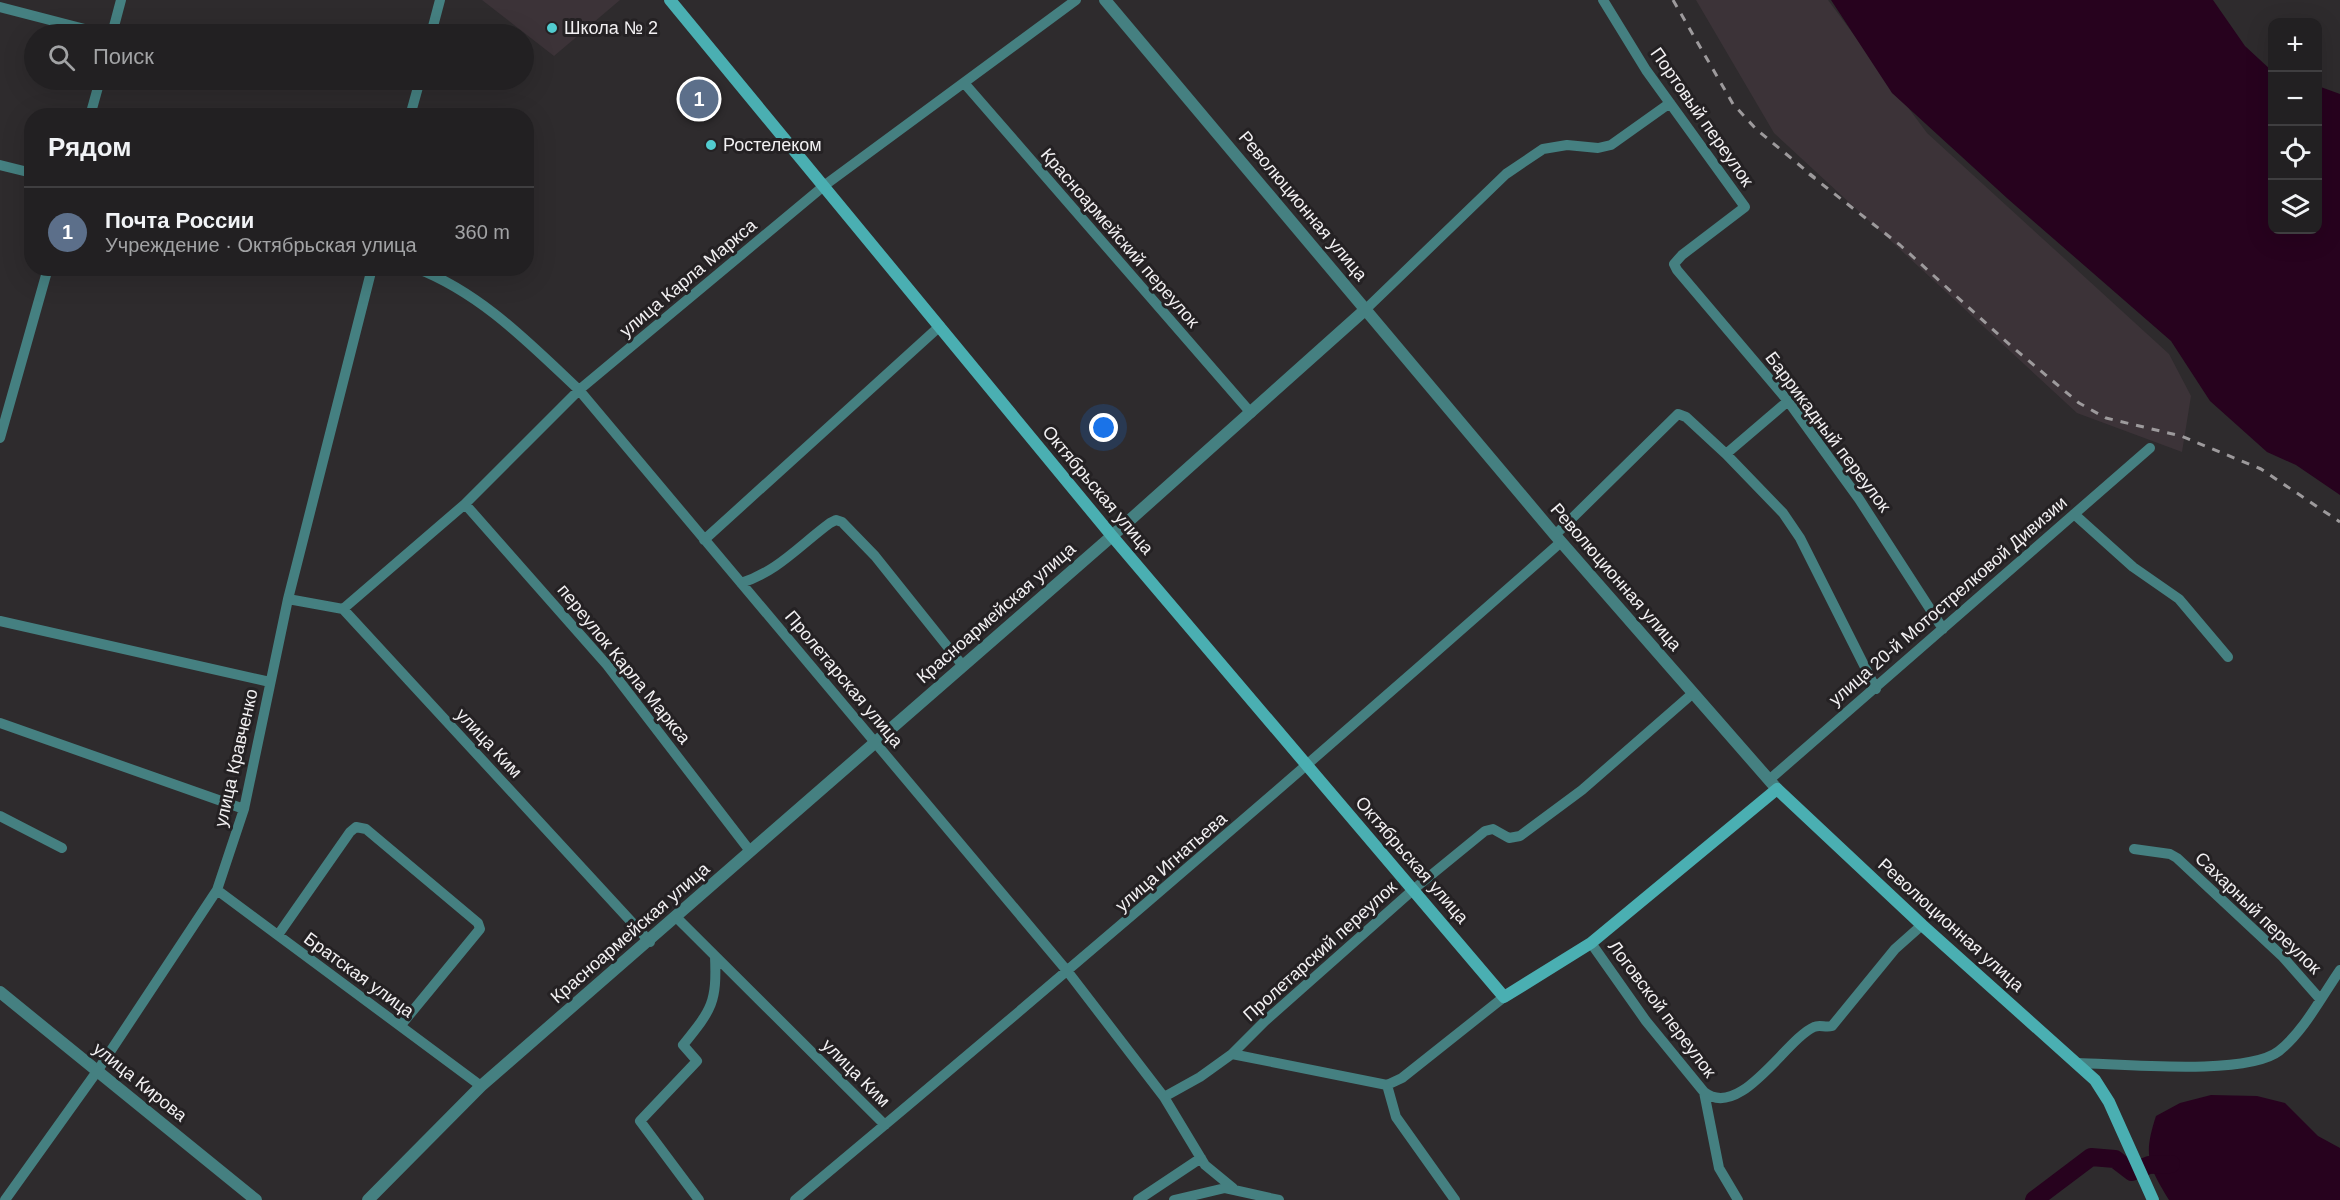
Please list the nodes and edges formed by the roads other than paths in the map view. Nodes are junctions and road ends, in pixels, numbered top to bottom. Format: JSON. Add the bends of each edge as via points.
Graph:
{"nodes":[{"id":1,"x":121,"y":0,"type":"edge"},
{"id":2,"x":440,"y":0,"type":"edge"},
{"id":3,"x":670,"y":0,"type":"edge"},
{"id":4,"x":1076,"y":0,"type":"edge"},
{"id":5,"x":1105,"y":0,"type":"edge"},
{"id":6,"x":1603,"y":0,"type":"edge"},
{"id":7,"x":0,"y":7,"type":"edge"},
{"id":8,"x":65,"y":24,"type":"edge"},
{"id":9,"x":115,"y":24,"type":"edge"},
{"id":10,"x":434,"y":24,"type":"edge"},
{"id":11,"x":965,"y":84,"type":"junction"},
{"id":12,"x":97,"y":90,"type":"edge"},
{"id":13,"x":417,"y":90,"type":"edge"},
{"id":14,"x":1670,"y":103,"type":"junction"},
{"id":15,"x":92,"y":108,"type":"edge"},
{"id":16,"x":412,"y":108,"type":"edge"},
{"id":17,"x":0,"y":165,"type":"edge"},
{"id":18,"x":24,"y":171,"type":"edge"},
{"id":19,"x":825,"y":185,"type":"junction"},
{"id":20,"x":1674,"y":264,"type":"joint"},
{"id":21,"x":46,"y":276,"type":"edge"},
{"id":22,"x":370,"y":276,"type":"edge"},
{"id":23,"x":436,"y":276,"type":"edge"},
{"id":24,"x":1366,"y":309,"type":"junction"},
{"id":25,"x":940,"y":326,"type":"junction"},
{"id":26,"x":579,"y":390,"type":"junction"},
{"id":27,"x":1788,"y":401,"type":"junction"},
{"id":28,"x":1251,"y":413,"type":"junction"},
{"id":29,"x":0,"y":438,"type":"edge"},
{"id":30,"x":2150,"y":448,"type":"dead end"},
{"id":31,"x":1726,"y":454,"type":"junction"},
{"id":32,"x":465,"y":504,"type":"junction"},
{"id":33,"x":2074,"y":514,"type":"junction"},
{"id":34,"x":1112,"y":536,"type":"junction"},
{"id":35,"x":1558,"y":538,"type":"junction"},
{"id":36,"x":704,"y":540,"type":"junction"},
{"id":37,"x":741,"y":583,"type":"junction"},
{"id":38,"x":288,"y":599,"type":"junction"},
{"id":39,"x":343,"y":609,"type":"junction"},
{"id":40,"x":0,"y":621,"type":"edge"},
{"id":41,"x":1943,"y":629,"type":"junction"},
{"id":42,"x":2228,"y":657,"type":"dead end"},
{"id":43,"x":963,"y":666,"type":"junction"},
{"id":44,"x":270,"y":682,"type":"junction"},
{"id":45,"x":1876,"y":689,"type":"junction"},
{"id":46,"x":1692,"y":694,"type":"junction"},
{"id":47,"x":0,"y":723,"type":"edge"},
{"id":48,"x":876,"y":741,"type":"junction"},
{"id":49,"x":1307,"y":767,"type":"junction"},
{"id":50,"x":1773,"y":785,"type":"junction"},
{"id":51,"x":244,"y":809,"type":"junction"},
{"id":52,"x":0,"y":816,"type":"edge"},
{"id":53,"x":62,"y":848,"type":"dead end"},
{"id":54,"x":2134,"y":849,"type":"dead end"},
{"id":55,"x":750,"y":851,"type":"junction"},
{"id":56,"x":1414,"y":889,"type":"junction"},
{"id":57,"x":217,"y":891,"type":"junction"},
{"id":58,"x":676,"y":917,"type":"junction"},
{"id":59,"x":1922,"y":925,"type":"junction"},
{"id":60,"x":278,"y":935,"type":"junction"},
{"id":61,"x":650,"y":942,"type":"junction"},
{"id":62,"x":1591,"y":943,"type":"junction"},
{"id":63,"x":715,"y":956,"type":"junction"},
{"id":64,"x":2340,"y":970,"type":"edge"},
{"id":65,"x":1068,"y":972,"type":"junction"},
{"id":66,"x":0,"y":992,"type":"edge"},
{"id":67,"x":1504,"y":997,"type":"junction"},
{"id":68,"x":2320,"y":999,"type":"junction"},
{"id":69,"x":401,"y":1025,"type":"junction"},
{"id":70,"x":1232,"y":1054,"type":"junction"},
{"id":71,"x":2078,"y":1063,"type":"junction"},
{"id":72,"x":98,"y":1070,"type":"junction"},
{"id":73,"x":1387,"y":1085,"type":"junction"},
{"id":74,"x":481,"y":1086,"type":"junction"},
{"id":75,"x":1704,"y":1092,"type":"junction"},
{"id":76,"x":1164,"y":1097,"type":"junction"},
{"id":77,"x":885,"y":1125,"type":"junction"},
{"id":78,"x":1201,"y":1158,"type":"junction"},
{"id":79,"x":1233,"y":1188,"type":"junction"},
{"id":80,"x":5,"y":1200,"type":"edge"},
{"id":81,"x":256,"y":1200,"type":"edge"},
{"id":82,"x":368,"y":1200,"type":"edge"},
{"id":83,"x":699,"y":1200,"type":"edge"},
{"id":84,"x":795,"y":1200,"type":"edge"},
{"id":85,"x":1138,"y":1200,"type":"edge"},
{"id":86,"x":1174,"y":1200,"type":"edge"},
{"id":87,"x":1279,"y":1200,"type":"edge"},
{"id":88,"x":1455,"y":1200,"type":"edge"},
{"id":89,"x":1738,"y":1200,"type":"edge"},
{"id":90,"x":2153,"y":1200,"type":"edge"}],
"edges":[{"from":1,"to":9,"type":"street"},
{"from":2,"to":10,"type":"street"},
{"from":3,"to":19,"type":"main road","name":"Октябрьская улица"},
{"from":4,"to":11,"type":"street","name":"улица Карла Маркса"},
{"from":5,"to":24,"type":"street","name":"Революционная улица"},
{"from":6,"to":14,"type":"street","name":"Портовый переулок"},
{"from":7,"to":8,"type":"street"},
{"from":11,"to":19,"type":"street","name":"улица Карла Маркса"},
{"from":11,"to":28,"type":"street","name":"Красноармейский переулок"},
{"from":12,"to":15,"type":"street"},
{"from":13,"to":16,"type":"street"},
{"from":14,"to":20,"type":"street","name":"Портовый переулок","via":[[1745,207]]},
{"from":14,"to":24,"type":"street","name":"Красноармейская улица","via":[[1611,145],[1543,149],[1506,174]]},
{"from":17,"to":18,"type":"street"},
{"from":19,"to":25,"type":"main road","name":"Октябрьская улица"},
{"from":19,"to":26,"type":"street","name":"улица Карла Маркса"},
{"from":20,"to":27,"type":"street","name":"Баррикадный переулок"},
{"from":21,"to":29,"type":"street"},
{"from":22,"to":38,"type":"street","name":"улица Кравченко"},
{"from":23,"to":26,"type":"street","name":"Пролетарская улица","via":[[508,323]]},
{"from":24,"to":28,"type":"street","name":"Красноармейская улица"},
{"from":24,"to":35,"type":"street","name":"Революционная улица"},
{"from":25,"to":34,"type":"main road","name":"Октябрьская улица"},
{"from":25,"to":36,"type":"street"},
{"from":26,"to":32,"type":"street","name":"улица Карла Маркса"},
{"from":26,"to":36,"type":"street","name":"Пролетарская улица"},
{"from":27,"to":31,"type":"street"},
{"from":27,"to":41,"type":"street","name":"Баррикадный переулок","via":[[1859,499]]},
{"from":28,"to":34,"type":"street","name":"Красноармейская улица"},
{"from":30,"to":33,"type":"street","name":"улица 20-й Мотострелковой Дивизии"},
{"from":31,"to":35,"type":"street","name":"улица Игнатьева","via":[[1678,414]]},
{"from":31,"to":45,"type":"street","via":[[1783,513],[1800,538]]},
{"from":32,"to":39,"type":"street","name":"улица Карла Маркса"},
{"from":32,"to":55,"type":"street","name":"переулок Карла Маркса","via":[[607,664]]},
{"from":33,"to":41,"type":"street","name":"улица 20-й Мотострелковой Дивизии"},
{"from":33,"to":42,"type":"street","via":[[2133,567],[2179,599]]},
{"from":34,"to":43,"type":"street","name":"Красноармейская улица"},
{"from":34,"to":49,"type":"main road","name":"Октябрьская улица"},
{"from":35,"to":46,"type":"street","name":"Революционная улица"},
{"from":35,"to":49,"type":"street","name":"улица Игнатьева"},
{"from":36,"to":37,"type":"street","name":"Пролетарская улица"},
{"from":37,"to":43,"type":"street","via":[[759,578],[779,565],[830,523],[842,522],[875,556]]},
{"from":37,"to":48,"type":"street","name":"Пролетарская улица"},
{"from":38,"to":39,"type":"street"},
{"from":38,"to":44,"type":"street","name":"улица Кравченко"},
{"from":39,"to":61,"type":"street","name":"улица Ким"},
{"from":40,"to":44,"type":"street"},
{"from":41,"to":45,"type":"street","name":"улица 20-й Мотострелковой Дивизии"},
{"from":43,"to":48,"type":"street","name":"Красноармейская улица"},
{"from":44,"to":51,"type":"street","name":"улица Кравченко"},
{"from":45,"to":50,"type":"street","name":"улица 20-й Мотострелковой Дивизии"},
{"from":46,"to":50,"type":"street","name":"Революционная улица"},
{"from":46,"to":56,"type":"street","name":"Пролетарский переулок","via":[[1582,790],[1520,836],[1509,838],[1490,829]]},
{"from":47,"to":51,"type":"street"},
{"from":48,"to":55,"type":"street","name":"Красноармейская улица"},
{"from":48,"to":65,"type":"street","name":"Пролетарская улица"},
{"from":49,"to":56,"type":"main road","name":"Октябрьская улица"},
{"from":49,"to":65,"type":"street","name":"улица Игнатьева"},
{"from":50,"to":59,"type":"main road","name":"Революционная улица"},
{"from":50,"to":62,"type":"main road","name":"улица 20-й Мотострелковой Дивизии"},
{"from":51,"to":57,"type":"street","name":"улица Кравченко"},
{"from":52,"to":53,"type":"street"},
{"from":54,"to":68,"type":"street","name":"Сахарный переулок","via":[[2177,858],[2282,956]]},
{"from":55,"to":58,"type":"street","name":"Красноармейская улица"},
{"from":56,"to":67,"type":"main road","name":"Октябрьская улица"},
{"from":56,"to":70,"type":"street","name":"Пролетарский переулок"},
{"from":57,"to":60,"type":"street","name":"Братская улица"},
{"from":57,"to":72,"type":"street","name":"улица Кравченко"},
{"from":58,"to":61,"type":"street","name":"Красноармейская улица"},
{"from":58,"to":63,"type":"street","name":"улица Ким"},
{"from":59,"to":71,"type":"main road","name":"Революционная улица"},
{"from":59,"to":75,"type":"street","name":"Логовской переулок","via":[[1895,949],[1832,1026],[1812,1027],[1767,1070],[1730,1097],[1713,1097]]},
{"from":60,"to":69,"type":"street","name":"Братская улица"},
{"from":60,"to":69,"type":"street","via":[[350,832],[356,827],[366,829],[473,918],[480,929]]},
{"from":61,"to":74,"type":"street","name":"Красноармейская улица"},
{"from":62,"to":67,"type":"main road","name":"улица 20-й Мотострелковой Дивизии"},
{"from":62,"to":75,"type":"street","name":"Логовской переулок","via":[[1646,1021]]},
{"from":63,"to":77,"type":"street","name":"улица Ким"},
{"from":63,"to":83,"type":"street","via":[[716,986],[711,1010],[683,1045],[697,1061],[640,1121]]},
{"from":64,"to":68,"type":"street"},
{"from":65,"to":76,"type":"street","name":"Пролетарская улица"},
{"from":65,"to":77,"type":"street","name":"улица Игнатьева"},
{"from":66,"to":72,"type":"street","name":"улица Кирова"},
{"from":67,"to":73,"type":"street","name":"улица 20-й Мотострелковой Дивизии","via":[[1402,1078]]},
{"from":68,"to":71,"type":"street","via":[[2283,1047],[2256,1061],[2232,1065]]},
{"from":69,"to":74,"type":"street","name":"Братская улица"},
{"from":70,"to":73,"type":"street"},
{"from":70,"to":76,"type":"street","name":"Пролетарский переулок"},
{"from":71,"to":90,"type":"main road","name":"Революционная улица","via":[[2105,1094]]},
{"from":72,"to":80,"type":"street","name":"улица Кравченко"},
{"from":72,"to":81,"type":"street","name":"улица Кирова"},
{"from":73,"to":88,"type":"street","via":[[1396,1117]]},
{"from":74,"to":82,"type":"street","name":"Красноармейская улица"},
{"from":75,"to":89,"type":"street","via":[[1719,1168]]},
{"from":76,"to":78,"type":"street","name":"Пролетарская улица"},
{"from":77,"to":84,"type":"street","name":"улица Игнатьева"},
{"from":78,"to":79,"type":"street","name":"Пролетарская улица"},
{"from":78,"to":85,"type":"street"},
{"from":79,"to":86,"type":"street"},
{"from":79,"to":87,"type":"street"}]}
